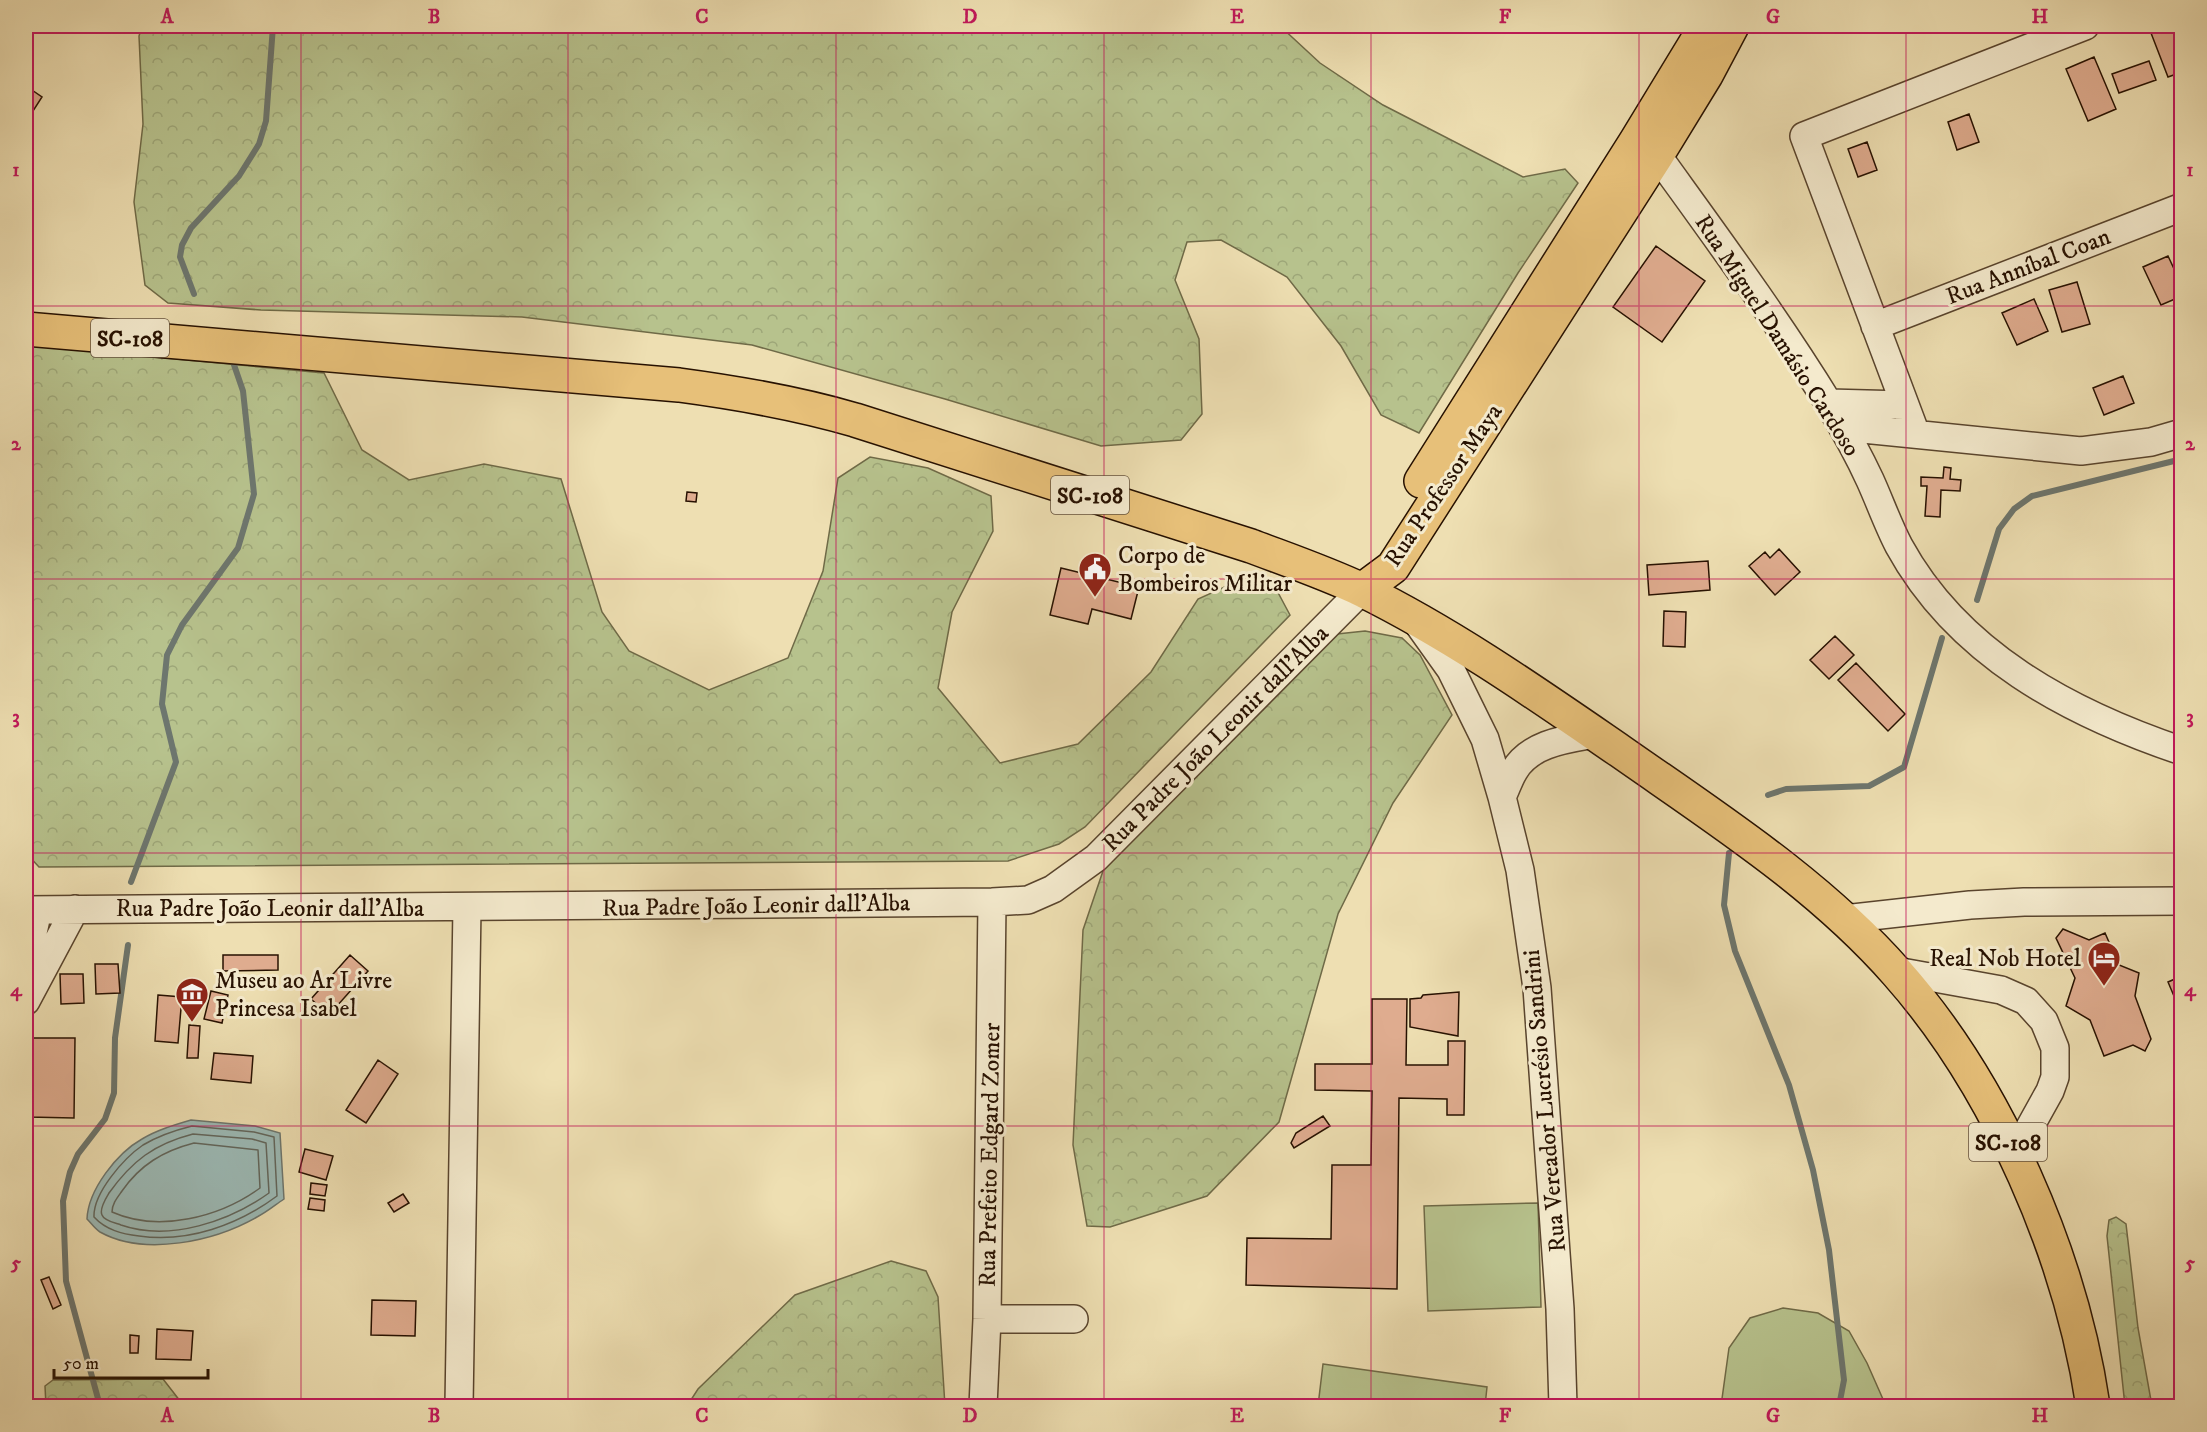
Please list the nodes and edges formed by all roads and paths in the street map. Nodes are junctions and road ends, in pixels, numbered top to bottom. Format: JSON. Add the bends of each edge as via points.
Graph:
{"nodes":[{"id":1,"x":1706,"y":26,"type":"edge"},
{"id":2,"x":1732,"y":26,"type":"edge"},
{"id":3,"x":2085,"y":26,"type":"edge"},
{"id":4,"x":1647,"y":148,"type":"junction"},
{"id":5,"x":2181,"y":207,"type":"edge"},
{"id":6,"x":1875,"y":326,"type":"junction"},
{"id":7,"x":26,"y":329,"type":"edge"},
{"id":8,"x":1828,"y":403,"type":"junction"},
{"id":9,"x":1905,"y":405,"type":"junction"},
{"id":10,"x":1843,"y":428,"type":"junction"},
{"id":11,"x":2181,"y":433,"type":"edge"},
{"id":12,"x":1916,"y":434,"type":"junction"},
{"id":13,"x":1362,"y":590,"type":"junction"},
{"id":14,"x":1414,"y":618,"type":"junction"},
{"id":15,"x":1594,"y":734,"type":"junction"},
{"id":16,"x":2181,"y":751,"type":"edge"},
{"id":17,"x":1502,"y":797,"type":"junction"},
{"id":18,"x":2181,"y":901,"type":"edge"},
{"id":19,"x":992,"y":903,"type":"junction"},
{"id":20,"x":467,"y":907,"type":"junction"},
{"id":21,"x":75,"y":909,"type":"junction"},
{"id":22,"x":32,"y":910,"type":"edge"},
{"id":23,"x":1844,"y":919,"type":"junction"},
{"id":24,"x":26,"y":964,"type":"edge"},
{"id":25,"x":1896,"y":971,"type":"junction"},
{"id":26,"x":26,"y":1001,"type":"edge"},
{"id":27,"x":2015,"y":1154,"type":"junction"},
{"id":28,"x":987,"y":1318,"type":"junction"},
{"id":29,"x":1074,"y":1319,"type":"dead end"},
{"id":30,"x":459,"y":1407,"type":"edge"},
{"id":31,"x":983,"y":1407,"type":"edge"},
{"id":32,"x":1563,"y":1407,"type":"edge"},
{"id":33,"x":2092,"y":1407,"type":"edge"}],
"edges":[{"from":1,"to":4,"type":"main road","name":"Rua Professor Maya"},
{"from":2,"to":4,"type":"main road","name":"Rua Professor Maya","via":[[1706,75]]},
{"from":3,"to":6,"type":"street","via":[[1804,136]]},
{"from":4,"to":8,"type":"street","name":"Rua Miguel Damásio Cardoso","via":[[1754,290]]},
{"from":4,"to":13,"type":"main road","name":"Rua Professor Maya","via":[[1393,567]]},
{"from":5,"to":6,"type":"street","name":"Rua Anníbal Coan"},
{"from":6,"to":9,"type":"street"},
{"from":7,"to":13,"type":"main road","number":"SC-108","via":[[679,385],[765,397],[855,420],[1251,546]]},
{"from":8,"to":9,"type":"street"},
{"from":8,"to":10,"type":"street","name":"Rua Miguel Damásio Cardoso"},
{"from":9,"to":12,"type":"street"},
{"from":10,"to":12,"type":"street"},
{"from":10,"to":16,"type":"street","name":"Rua Miguel Damásio Cardoso","via":[[1920,580],[1971,637],[2040,688],[2130,733]]},
{"from":11,"to":12,"type":"street","via":[[2151,442],[2081,451]]},
{"from":13,"to":14,"type":"main road","number":"SC-108"},
{"from":13,"to":19,"type":"street","name":"Rua Padre João Leonir dall'Alba","via":[[1096,858],[1053,889],[1028,900]]},
{"from":14,"to":15,"type":"main road","number":"SC-108"},
{"from":14,"to":17,"type":"street","name":"Rua Vereador Lucrésio Sandrini","via":[[1451,670],[1472,709]]},
{"from":15,"to":17,"type":"street","via":[[1555,741],[1534,752],[1515,768]]},
{"from":15,"to":23,"type":"main road","number":"SC-108","via":[[1747,840]]},
{"from":17,"to":32,"type":"street","name":"Rua Vereador Lucrésio Sandrini","via":[[1520,870],[1537,988],[1560,1309]]},
{"from":18,"to":23,"type":"street","via":[[2002,903]]},
{"from":19,"to":20,"type":"street","name":"Rua Padre João Leonir dall'Alba"},
{"from":19,"to":28,"type":"street","name":"Rua Prefeito Edgard Zomer"},
{"from":20,"to":21,"type":"street","name":"Rua Padre João Leonir dall'Alba"},
{"from":20,"to":30,"type":"street"},
{"from":21,"to":22,"type":"street","name":"Rua Padre João Leonir dall'Alba"},
{"from":21,"to":26,"type":"street"},
{"from":22,"to":24,"type":"street"},
{"from":23,"to":25,"type":"main road","number":"SC-108"},
{"from":25,"to":27,"type":"main road","number":"SC-108","via":[[1941,1027]]},
{"from":25,"to":27,"type":"street","via":[[2001,990],[2026,1001],[2044,1021],[2055,1048],[2055,1077]]},
{"from":27,"to":33,"type":"main road","number":"SC-108","via":[[2075,1319]]},
{"from":28,"to":29,"type":"street"},
{"from":28,"to":31,"type":"street","name":"Rua Prefeito Edgard Zomer"}]}
